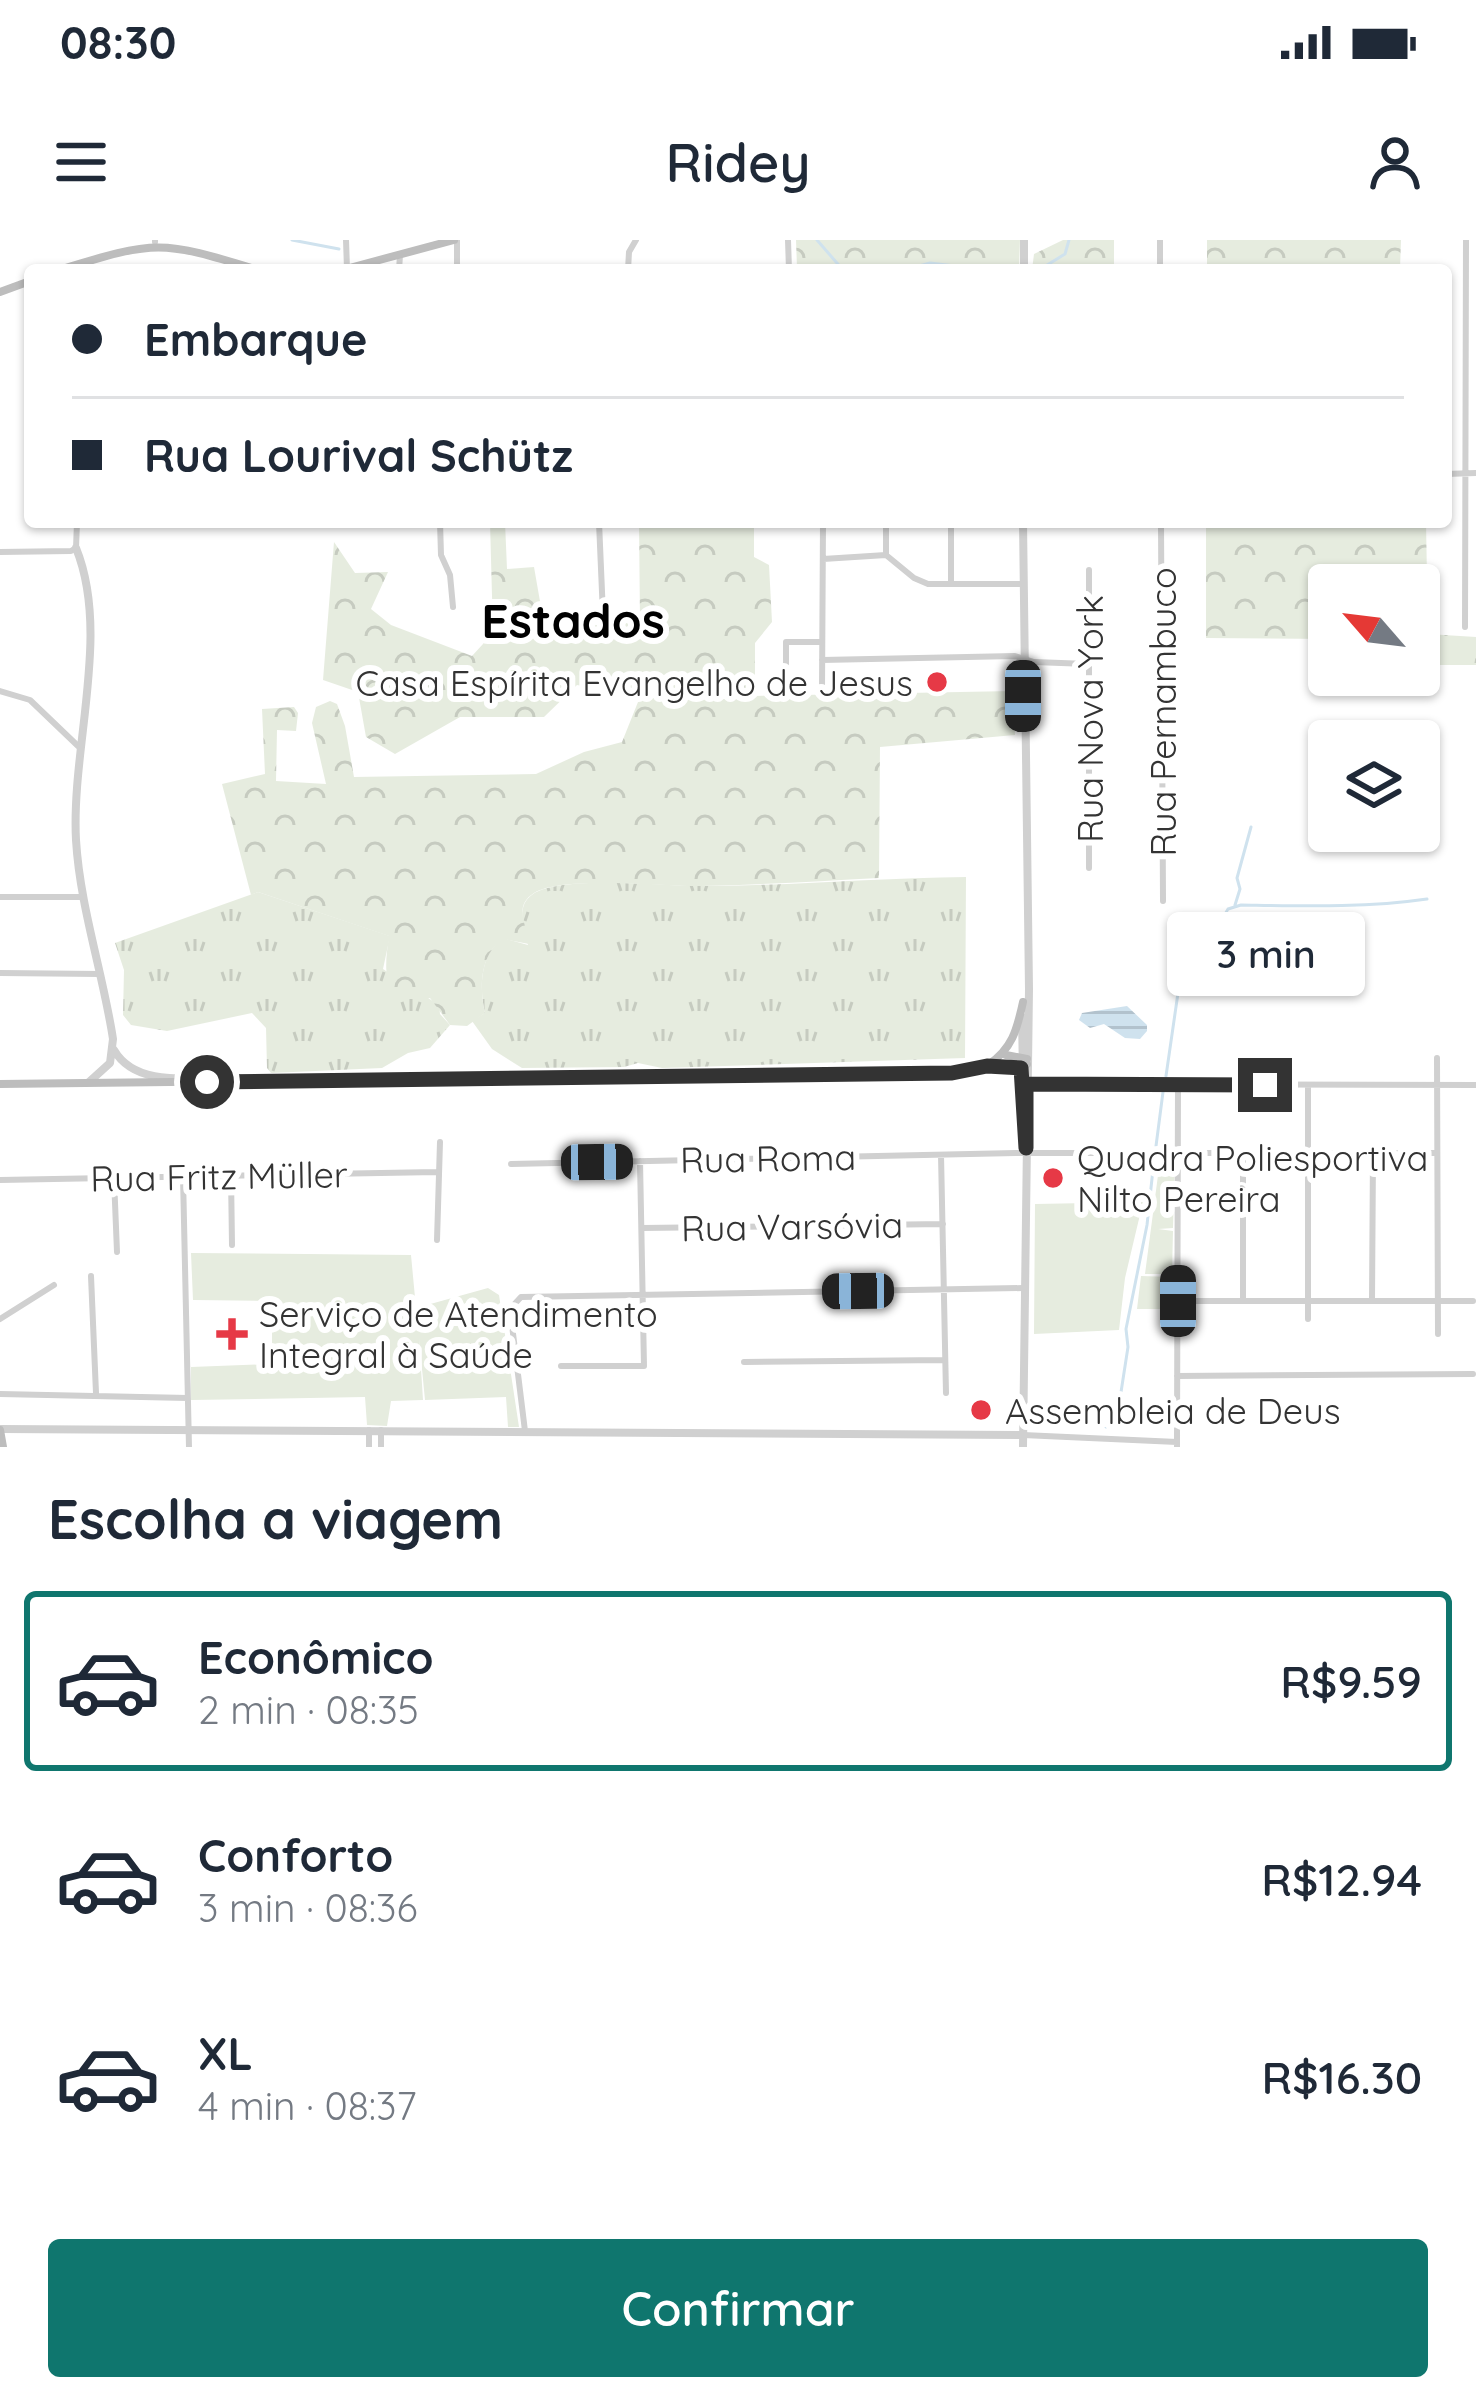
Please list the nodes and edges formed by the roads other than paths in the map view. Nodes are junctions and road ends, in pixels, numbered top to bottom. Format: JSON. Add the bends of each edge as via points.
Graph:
{"nodes":[{"id":1,"x":456,"y":240,"type":"edge"},
{"id":2,"x":1466,"y":240,"type":"edge"},
{"id":3,"x":155,"y":241,"type":"edge"},
{"id":4,"x":416,"y":245,"type":"edge"},
{"id":5,"x":400,"y":254,"type":"junction"},
{"id":6,"x":83,"y":264,"type":"edge"},
{"id":7,"x":240,"y":264,"type":"edge"},
{"id":8,"x":363,"y":264,"type":"edge"},
{"id":9,"x":399,"y":264,"type":"edge"},
{"id":10,"x":1452,"y":473,"type":"edge"},
{"id":11,"x":1465,"y":473,"type":"junction"},
{"id":12,"x":1476,"y":473,"type":"edge"},
{"id":13,"x":77,"y":528,"type":"edge"},
{"id":14,"x":440,"y":528,"type":"edge"},
{"id":15,"x":598,"y":528,"type":"edge"},
{"id":16,"x":823,"y":528,"type":"edge"},
{"id":17,"x":886,"y":528,"type":"edge"},
{"id":18,"x":951,"y":528,"type":"edge"},
{"id":19,"x":1023,"y":528,"type":"edge"},
{"id":20,"x":1161,"y":528,"type":"edge"},
{"id":21,"x":76,"y":548,"type":"junction"},
{"id":22,"x":0,"y":552,"type":"edge"},
{"id":23,"x":886,"y":555,"type":"junction"},
{"id":24,"x":823,"y":560,"type":"junction"},
{"id":25,"x":1089,"y":570,"type":"dead end"},
{"id":26,"x":951,"y":584,"type":"junction"},
{"id":27,"x":1023,"y":584,"type":"junction"},
{"id":28,"x":453,"y":607,"type":"dead end"},
{"id":29,"x":604,"y":615,"type":"dead end"},
{"id":30,"x":1465,"y":627,"type":"dead end"},
{"id":31,"x":823,"y":642,"type":"junction"},
{"id":32,"x":1023,"y":659,"type":"junction"},
{"id":33,"x":822,"y":660,"type":"junction"},
{"id":34,"x":1089,"y":664,"type":"junction"},
{"id":35,"x":786,"y":682,"type":"dead end"},
{"id":36,"x":822,"y":690,"type":"dead end"},
{"id":37,"x":0,"y":692,"type":"edge"},
{"id":38,"x":78,"y":746,"type":"junction"},
{"id":39,"x":1089,"y":868,"type":"dead end"},
{"id":40,"x":0,"y":897,"type":"edge"},
{"id":41,"x":86,"y":897,"type":"junction"},
{"id":42,"x":1163,"y":901,"type":"dead end"},
{"id":43,"x":1027,"y":970,"type":"junction"},
{"id":44,"x":0,"y":973,"type":"edge"},
{"id":45,"x":100,"y":974,"type":"junction"},
{"id":46,"x":1023,"y":1002,"type":"junction"},
{"id":47,"x":113,"y":1049,"type":"junction"},
{"id":48,"x":1004,"y":1056,"type":"junction"},
{"id":49,"x":1437,"y":1058,"type":"dead end"},
{"id":50,"x":1024,"y":1062,"type":"junction"},
{"id":51,"x":987,"y":1066,"type":"junction"},
{"id":52,"x":280,"y":1081,"type":"junction"},
{"id":53,"x":0,"y":1084,"type":"edge"},
{"id":54,"x":85,"y":1084,"type":"junction"},
{"id":55,"x":1026,"y":1084,"type":"junction"},
{"id":56,"x":1178,"y":1085,"type":"junction"},
{"id":57,"x":1309,"y":1085,"type":"junction"},
{"id":58,"x":1437,"y":1086,"type":"junction"},
{"id":59,"x":1474,"y":1086,"type":"edge"},
{"id":60,"x":440,"y":1142,"type":"dead end"},
{"id":61,"x":1026,"y":1150,"type":"junction"},
{"id":62,"x":1178,"y":1153,"type":"junction"},
{"id":63,"x":1243,"y":1153,"type":"junction"},
{"id":64,"x":1308,"y":1153,"type":"junction"},
{"id":65,"x":1373,"y":1153,"type":"junction"},
{"id":66,"x":1437,"y":1153,"type":"junction"},
{"id":67,"x":941,"y":1155,"type":"junction"},
{"id":68,"x":640,"y":1161,"type":"junction"},
{"id":69,"x":511,"y":1164,"type":"dead end"},
{"id":70,"x":437,"y":1172,"type":"junction"},
{"id":71,"x":230,"y":1175,"type":"junction"},
{"id":72,"x":183,"y":1176,"type":"junction"},
{"id":73,"x":114,"y":1178,"type":"junction"},
{"id":74,"x":0,"y":1180,"type":"edge"},
{"id":75,"x":943,"y":1224,"type":"junction"},
{"id":76,"x":642,"y":1228,"type":"junction"},
{"id":77,"x":437,"y":1240,"type":"dead end"},
{"id":78,"x":232,"y":1245,"type":"dead end"},
{"id":79,"x":117,"y":1252,"type":"dead end"},
{"id":80,"x":91,"y":1276,"type":"dead end"},
{"id":81,"x":54,"y":1285,"type":"dead end"},
{"id":82,"x":1023,"y":1288,"type":"junction"},
{"id":83,"x":944,"y":1289,"type":"junction"},
{"id":84,"x":643,"y":1295,"type":"junction"},
{"id":85,"x":1178,"y":1301,"type":"junction"},
{"id":86,"x":1243,"y":1301,"type":"junction"},
{"id":87,"x":1308,"y":1301,"type":"junction"},
{"id":88,"x":1372,"y":1301,"type":"junction"},
{"id":89,"x":1437,"y":1301,"type":"junction"},
{"id":90,"x":1473,"y":1301,"type":"dead end"},
{"id":91,"x":0,"y":1319,"type":"edge"},
{"id":92,"x":1308,"y":1319,"type":"dead end"},
{"id":93,"x":1438,"y":1334,"type":"dead end"},
{"id":94,"x":945,"y":1360,"type":"junction"},
{"id":95,"x":744,"y":1362,"type":"dead end"},
{"id":96,"x":561,"y":1366,"type":"dead end"},
{"id":97,"x":1473,"y":1373,"type":"dead end"},
{"id":98,"x":1178,"y":1376,"type":"junction"},
{"id":99,"x":96,"y":1393,"type":"junction"},
{"id":100,"x":946,"y":1393,"type":"dead end"},
{"id":101,"x":0,"y":1394,"type":"edge"},
{"id":102,"x":188,"y":1398,"type":"junction"},
{"id":103,"x":188,"y":1429,"type":"junction"},
{"id":104,"x":0,"y":1430,"type":"edge"},
{"id":105,"x":369,"y":1430,"type":"junction"},
{"id":106,"x":381,"y":1430,"type":"junction"},
{"id":107,"x":525,"y":1432,"type":"junction"},
{"id":108,"x":1023,"y":1435,"type":"junction"},
{"id":109,"x":1177,"y":1444,"type":"edge"},
{"id":110,"x":3,"y":1447,"type":"edge"},
{"id":111,"x":189,"y":1447,"type":"edge"},
{"id":112,"x":369,"y":1447,"type":"edge"},
{"id":113,"x":381,"y":1447,"type":"edge"},
{"id":114,"x":1023,"y":1447,"type":"edge"}],
"edges":[{"from":1,"to":4,"type":"main road"},
{"from":2,"to":11,"type":"street"},
{"from":3,"to":6,"type":"main road"},
{"from":3,"to":7,"type":"main road"},
{"from":4,"to":5,"type":"main road"},
{"from":5,"to":8,"type":"main road"},
{"from":5,"to":9,"type":"street"},
{"from":10,"to":11,"type":"street"},
{"from":11,"to":12,"type":"street"},
{"from":11,"to":30,"type":"street"},
{"from":13,"to":21,"type":"street"},
{"from":14,"to":28,"type":"street"},
{"from":15,"to":29,"type":"street"},
{"from":16,"to":24,"type":"street"},
{"from":17,"to":23,"type":"street"},
{"from":18,"to":26,"type":"street"},
{"from":19,"to":27,"type":"street"},
{"from":20,"to":42,"type":"street","name":"Rua Pernambuco"},
{"from":21,"to":22,"type":"street"},
{"from":21,"to":38,"type":"street","via":[[90,622]]},
{"from":23,"to":24,"type":"street"},
{"from":23,"to":26,"type":"street","via":[[914,578]]},
{"from":24,"to":31,"type":"street"},
{"from":25,"to":34,"type":"street","name":"Rua Nova York"},
{"from":26,"to":27,"type":"street"},
{"from":27,"to":32,"type":"street"},
{"from":31,"to":33,"type":"street"},
{"from":31,"to":35,"type":"street","via":[[786,642]]},
{"from":32,"to":33,"type":"street"},
{"from":32,"to":34,"type":"street"},
{"from":32,"to":43,"type":"street"},
{"from":33,"to":36,"type":"street"},
{"from":34,"to":39,"type":"street","name":"Rua Nova York"},
{"from":37,"to":38,"type":"street","via":[[30,700]]},
{"from":38,"to":41,"type":"street","via":[[76,844]]},
{"from":40,"to":41,"type":"street"},
{"from":41,"to":45,"type":"street"},
{"from":43,"to":46,"type":"street"},
{"from":43,"to":50,"type":"street"},
{"from":44,"to":45,"type":"street"},
{"from":45,"to":47,"type":"street"},
{"from":46,"to":48,"type":"main road"},
{"from":46,"to":50,"type":"street"},
{"from":47,"to":52,"type":"street","via":[[145,1076]]},
{"from":47,"to":54,"type":"street","via":[[104,1071]]},
{"from":48,"to":50,"type":"main road"},
{"from":48,"to":51,"type":"main road"},
{"from":49,"to":58,"type":"street"},
{"from":50,"to":51,"type":"main road"},
{"from":50,"to":55,"type":"street"},
{"from":50,"to":61,"type":"street"},
{"from":51,"to":52,"type":"main road","via":[[952,1073]]},
{"from":52,"to":54,"type":"main road"},
{"from":53,"to":54,"type":"main road"},
{"from":55,"to":56,"type":"street"},
{"from":55,"to":61,"type":"street"},
{"from":56,"to":57,"type":"street"},
{"from":56,"to":62,"type":"street"},
{"from":57,"to":58,"type":"street"},
{"from":57,"to":64,"type":"street"},
{"from":58,"to":59,"type":"street"},
{"from":58,"to":66,"type":"street"},
{"from":60,"to":70,"type":"street"},
{"from":61,"to":62,"type":"street","name":"Rua Roma"},
{"from":61,"to":67,"type":"street","name":"Rua Roma"},
{"from":61,"to":82,"type":"street"},
{"from":62,"to":63,"type":"street","name":"Rua Roma"},
{"from":62,"to":85,"type":"street"},
{"from":63,"to":64,"type":"street","name":"Rua Roma"},
{"from":63,"to":86,"type":"street"},
{"from":64,"to":65,"type":"street","name":"Rua Roma"},
{"from":64,"to":87,"type":"street"},
{"from":65,"to":66,"type":"street","name":"Rua Roma"},
{"from":65,"to":88,"type":"street"},
{"from":66,"to":89,"type":"street"},
{"from":67,"to":68,"type":"street","name":"Rua Roma"},
{"from":67,"to":75,"type":"street"},
{"from":68,"to":69,"type":"street","name":"Rua Roma"},
{"from":68,"to":76,"type":"street"},
{"from":70,"to":71,"type":"street","name":"Rua Fritz Müller"},
{"from":70,"to":77,"type":"street"},
{"from":71,"to":72,"type":"street","name":"Rua Fritz Müller"},
{"from":71,"to":78,"type":"street"},
{"from":72,"to":73,"type":"street","name":"Rua Fritz Müller"},
{"from":72,"to":102,"type":"street"},
{"from":73,"to":74,"type":"street","name":"Rua Fritz Müller"},
{"from":73,"to":79,"type":"street"},
{"from":75,"to":76,"type":"street","name":"Rua Varsóvia"},
{"from":75,"to":83,"type":"street"},
{"from":76,"to":84,"type":"street"},
{"from":80,"to":99,"type":"street"},
{"from":81,"to":91,"type":"street"},
{"from":82,"to":83,"type":"street"},
{"from":82,"to":108,"type":"street"},
{"from":83,"to":84,"type":"street"},
{"from":83,"to":94,"type":"street"},
{"from":84,"to":96,"type":"street","via":[[644,1366]]},
{"from":84,"to":107,"type":"street","via":[[512,1303]]},
{"from":85,"to":86,"type":"street"},
{"from":85,"to":98,"type":"street"},
{"from":86,"to":87,"type":"street"},
{"from":87,"to":88,"type":"street"},
{"from":87,"to":92,"type":"street"},
{"from":88,"to":89,"type":"street"},
{"from":89,"to":90,"type":"street"},
{"from":89,"to":93,"type":"street"},
{"from":94,"to":95,"type":"street"},
{"from":94,"to":100,"type":"street"},
{"from":97,"to":98,"type":"street"},
{"from":98,"to":109,"type":"street"},
{"from":99,"to":101,"type":"street"},
{"from":99,"to":102,"type":"street"},
{"from":102,"to":103,"type":"street"},
{"from":103,"to":104,"type":"street"},
{"from":103,"to":105,"type":"street"},
{"from":103,"to":111,"type":"street"},
{"from":104,"to":110,"type":"main road"},
{"from":105,"to":106,"type":"street"},
{"from":105,"to":112,"type":"street"},
{"from":106,"to":107,"type":"street"},
{"from":106,"to":113,"type":"street"},
{"from":107,"to":108,"type":"street"},
{"from":108,"to":109,"type":"street"},
{"from":108,"to":114,"type":"street"}]}
